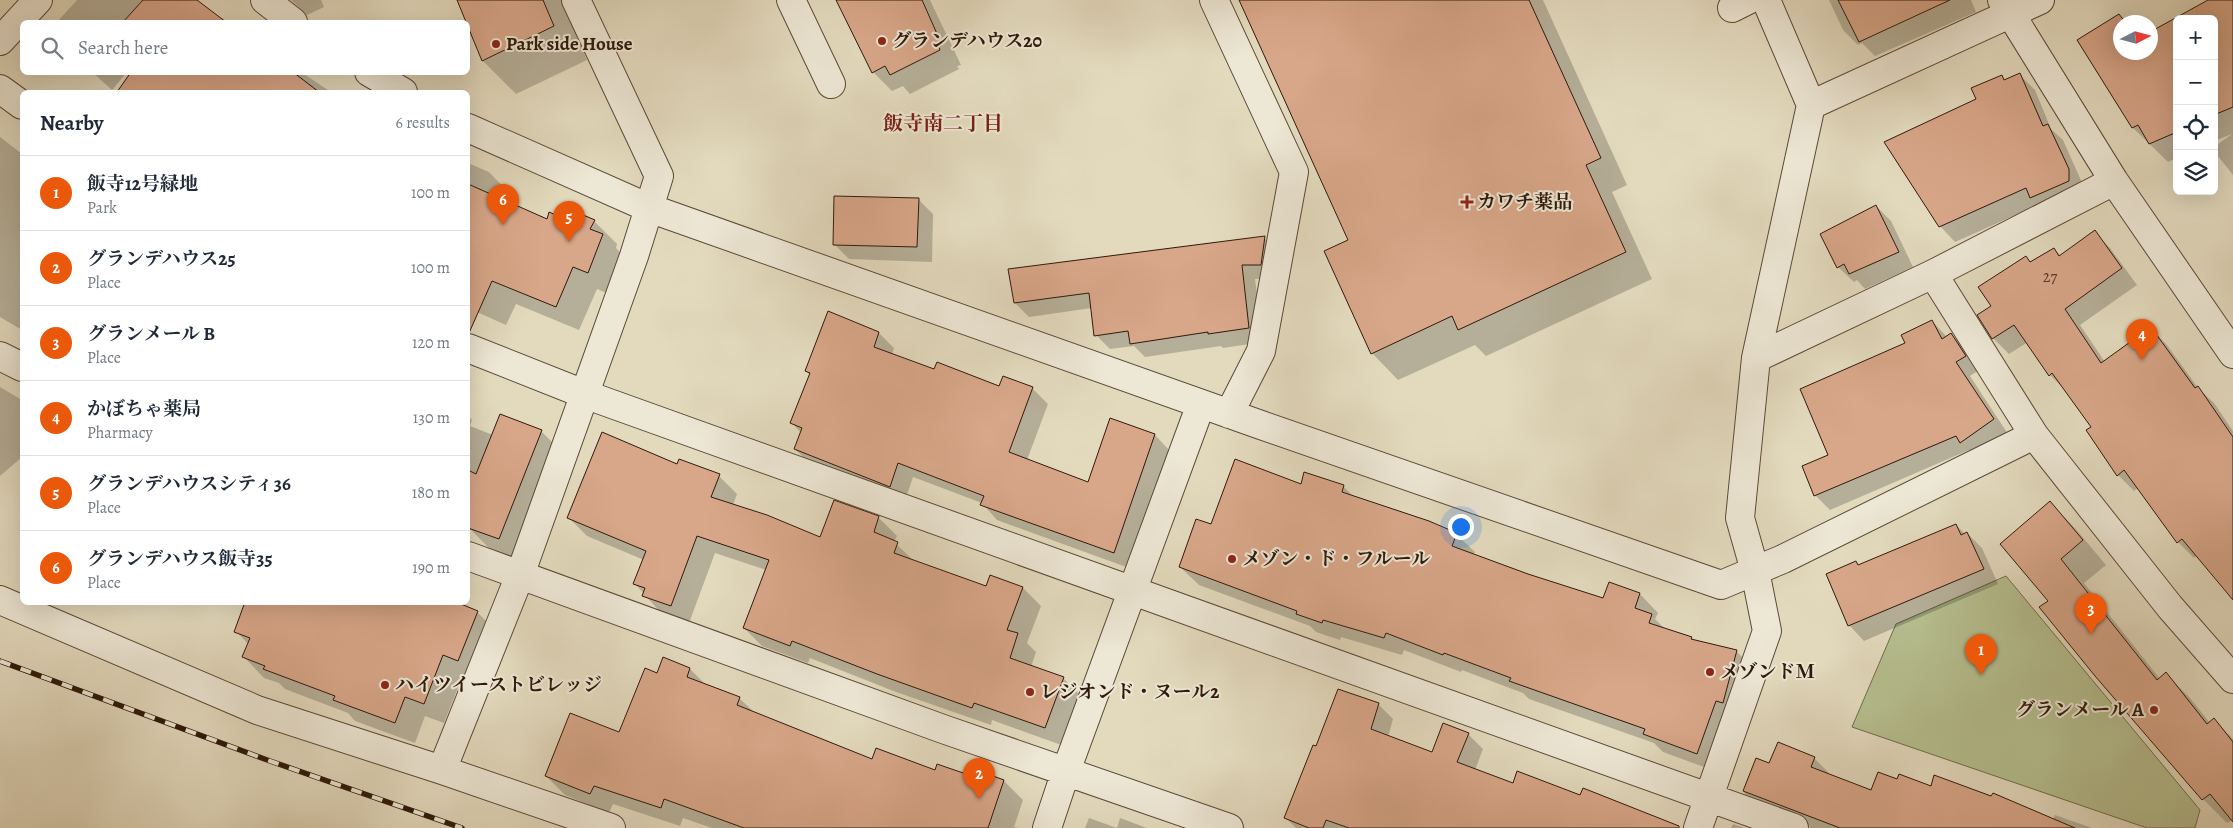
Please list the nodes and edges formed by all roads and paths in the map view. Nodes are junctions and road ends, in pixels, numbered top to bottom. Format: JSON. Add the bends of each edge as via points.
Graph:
{"nodes":[{"id":1,"x":38,"y":0,"type":"edge"},
{"id":2,"x":265,"y":0,"type":"edge"},
{"id":3,"x":576,"y":0,"type":"edge"},
{"id":4,"x":791,"y":0,"type":"edge"},
{"id":5,"x":1214,"y":0,"type":"edge"},
{"id":6,"x":1766,"y":0,"type":"edge"},
{"id":7,"x":2040,"y":0,"type":"edge"},
{"id":8,"x":2006,"y":8,"type":"edge"},
{"id":9,"x":291,"y":20,"type":"edge"},
{"id":10,"x":0,"y":41,"type":"edge"},
{"id":11,"x":374,"y":75,"type":"edge"},
{"id":12,"x":831,"y":84,"type":"dead end"},
{"id":13,"x":0,"y":89,"type":"edge"},
{"id":14,"x":400,"y":90,"type":"edge"},
{"id":15,"x":20,"y":104,"type":"edge"},
{"id":16,"x":1811,"y":105,"type":"junction"},
{"id":17,"x":470,"y":129,"type":"edge"},
{"id":18,"x":2114,"y":181,"type":"junction"},
{"id":19,"x":649,"y":208,"type":"junction"},
{"id":20,"x":1933,"y":274,"type":"junction"},
{"id":21,"x":470,"y":349,"type":"edge"},
{"id":22,"x":2233,"y":354,"type":"edge"},
{"id":23,"x":0,"y":356,"type":"edge"},
{"id":24,"x":1756,"y":358,"type":"junction"},
{"id":25,"x":20,"y":366,"type":"edge"},
{"id":26,"x":584,"y":394,"type":"junction"},
{"id":27,"x":1201,"y":404,"type":"junction"},
{"id":28,"x":1229,"y":414,"type":"junction"},
{"id":29,"x":2034,"y":435,"type":"junction"},
{"id":30,"x":470,"y":557,"type":"edge"},
{"id":31,"x":1755,"y":571,"type":"junction"},
{"id":32,"x":520,"y":575,"type":"junction"},
{"id":33,"x":1132,"y":590,"type":"junction"},
{"id":34,"x":0,"y":600,"type":"edge"},
{"id":35,"x":2233,"y":678,"type":"edge"},
{"id":36,"x":442,"y":770,"type":"junction"},
{"id":37,"x":1066,"y":771,"type":"junction"},
{"id":38,"x":1708,"y":798,"type":"junction"},
{"id":39,"x":610,"y":828,"type":"edge"},
{"id":40,"x":1047,"y":828,"type":"edge"},
{"id":41,"x":1229,"y":828,"type":"edge"},
{"id":42,"x":1698,"y":828,"type":"edge"},
{"id":43,"x":1794,"y":828,"type":"edge"}],
"edges":[{"from":1,"to":10,"type":"street"},
{"from":2,"to":9,"type":"street"},
{"from":3,"to":19,"type":"street","via":[[659,176]]},
{"from":4,"to":12,"type":"street"},
{"from":5,"to":28,"type":"street","via":[[1294,172],[1262,351]]},
{"from":6,"to":16,"type":"street"},
{"from":7,"to":8,"type":"street"},
{"from":8,"to":16,"type":"street"},
{"from":8,"to":18,"type":"street"},
{"from":11,"to":14,"type":"street"},
{"from":13,"to":15,"type":"street"},
{"from":16,"to":24,"type":"street"},
{"from":17,"to":19,"type":"street"},
{"from":18,"to":20,"type":"street"},
{"from":18,"to":22,"type":"street"},
{"from":19,"to":26,"type":"street"},
{"from":19,"to":27,"type":"street"},
{"from":20,"to":24,"type":"street"},
{"from":20,"to":29,"type":"street"},
{"from":21,"to":26,"type":"street"},
{"from":23,"to":25,"type":"street"},
{"from":24,"to":31,"type":"street","via":[[1740,518]]},
{"from":26,"to":32,"type":"street"},
{"from":26,"to":33,"type":"street"},
{"from":27,"to":28,"type":"street"},
{"from":27,"to":33,"type":"street"},
{"from":28,"to":31,"type":"street","via":[[1722,585]]},
{"from":29,"to":31,"type":"street"},
{"from":29,"to":35,"type":"street","via":[[2170,607]]},
{"from":30,"to":32,"type":"street"},
{"from":31,"to":38,"type":"street","via":[[1767,631]]},
{"from":32,"to":36,"type":"street"},
{"from":32,"to":37,"type":"street"},
{"from":33,"to":37,"type":"street"},
{"from":33,"to":38,"type":"street"},
{"from":34,"to":36,"type":"street","via":[[257,710]]},
{"from":36,"to":39,"type":"street"},
{"from":37,"to":40,"type":"street"},
{"from":37,"to":41,"type":"street"},
{"from":38,"to":42,"type":"street"},
{"from":38,"to":43,"type":"street"}]}
